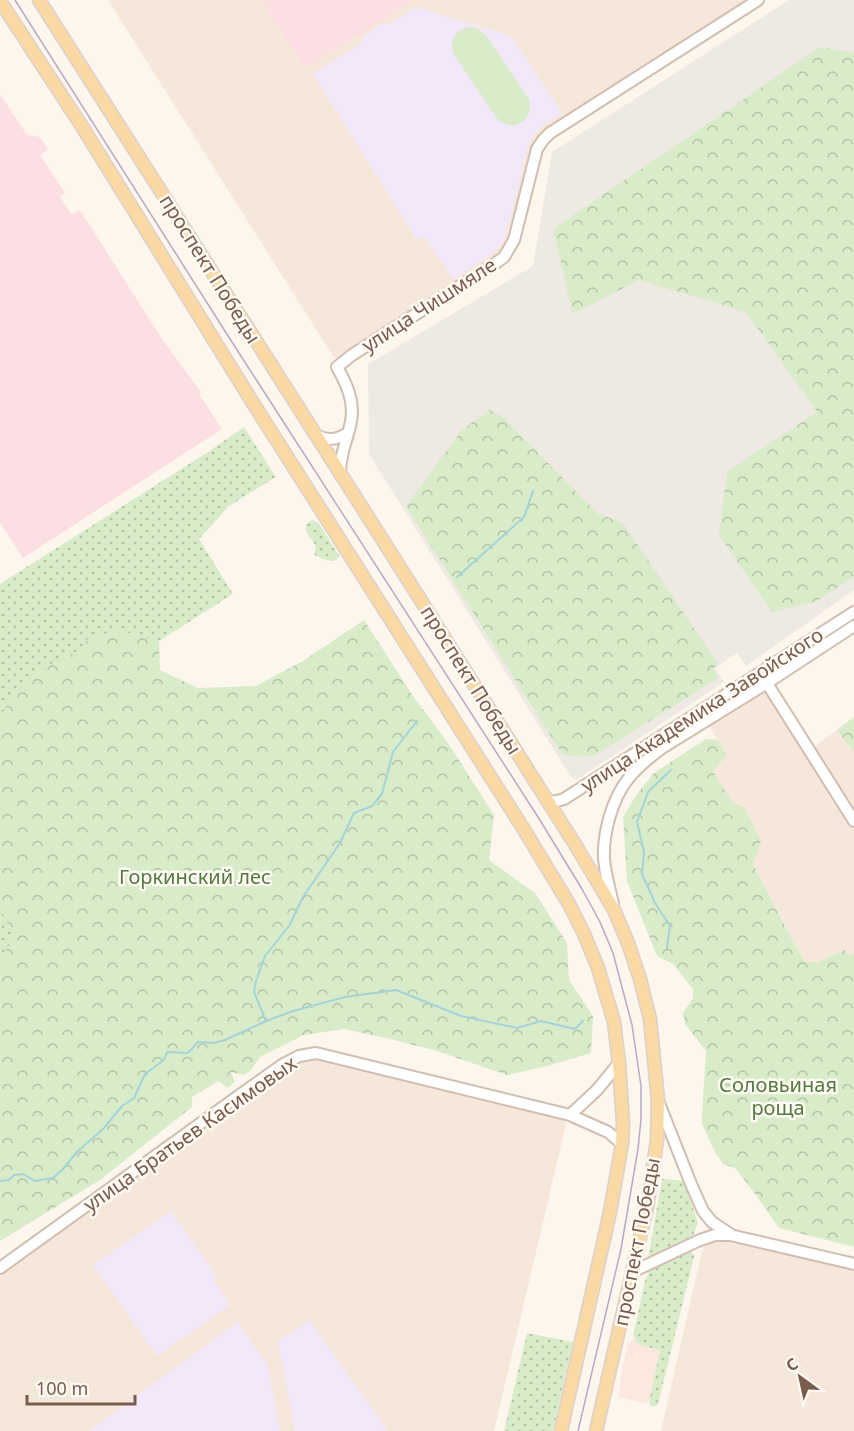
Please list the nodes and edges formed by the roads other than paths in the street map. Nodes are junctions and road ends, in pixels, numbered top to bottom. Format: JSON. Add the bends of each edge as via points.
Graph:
{"nodes":[{"id":1,"x":39,"y":0,"type":"edge"},
{"id":2,"x":758,"y":0,"type":"edge"},
{"id":3,"x":0,"y":1,"type":"edge"},
{"id":4,"x":348,"y":433,"type":"junction"},
{"id":5,"x":316,"y":435,"type":"junction"},
{"id":6,"x":340,"y":472,"type":"junction"},
{"id":7,"x":854,"y":612,"type":"edge"},
{"id":8,"x":854,"y":626,"type":"edge"},
{"id":9,"x":760,"y":672,"type":"junction"},
{"id":10,"x":767,"y":682,"type":"junction"},
{"id":11,"x":548,"y":802,"type":"junction"},
{"id":12,"x":854,"y":821,"type":"edge"},
{"id":13,"x":614,"y":910,"type":"junction"},
{"id":14,"x":620,"y":1063,"type":"junction"},
{"id":15,"x":658,"y":1100,"type":"junction"},
{"id":16,"x":570,"y":1114,"type":"junction"},
{"id":17,"x":622,"y":1144,"type":"junction"},
{"id":18,"x":730,"y":1235,"type":"junction"},
{"id":19,"x":854,"y":1264,"type":"edge"},
{"id":20,"x":0,"y":1268,"type":"edge"},
{"id":21,"x":634,"y":1271,"type":"junction"},
{"id":22,"x":561,"y":1431,"type":"edge"},
{"id":23,"x":596,"y":1431,"type":"edge"}],
"edges":[{"from":1,"to":5,"type":"main road","name":"проспект Победы"},
{"from":2,"to":4,"type":"street","name":"улица Чишмяле","via":[[543,140],[537,149],[514,240],[504,257],[337,367],[352,400]]},
{"from":3,"to":14,"type":"main road","name":"проспект Победы","via":[[569,904],[598,968],[614,1022]]},
{"from":4,"to":5,"type":"street","via":[[336,439]]},
{"from":4,"to":6,"type":"street","name":"улица Чишмяле"},
{"from":5,"to":6,"type":"main road","name":"проспект Победы"},
{"from":6,"to":11,"type":"main road","name":"проспект Победы"},
{"from":7,"to":9,"type":"street","name":"улица Академика Завойского"},
{"from":8,"to":10,"type":"street","name":"улица Академика Завойского"},
{"from":9,"to":10,"type":"street"},
{"from":9,"to":11,"type":"street","name":"улица Академика Завойского","via":[[564,799]]},
{"from":10,"to":12,"type":"street"},
{"from":10,"to":13,"type":"street","name":"улица Академика Завойского","via":[[662,748],[627,780],[613,806],[606,832],[604,858]]},
{"from":11,"to":13,"type":"main road","name":"проспект Победы"},
{"from":13,"to":15,"type":"main road","name":"проспект Победы","via":[[640,979],[650,1019]]},
{"from":14,"to":16,"type":"street"},
{"from":14,"to":17,"type":"main road","name":"проспект Победы"},
{"from":15,"to":18,"type":"street","via":[[703,1211]]},
{"from":15,"to":21,"type":"main road","name":"проспект Победы","via":[[657,1140]]},
{"from":16,"to":17,"type":"street","name":"улица Братьев Касимовых","via":[[608,1132]]},
{"from":16,"to":20,"type":"street","name":"улица Братьев Касимовых","via":[[316,1053],[299,1056]]},
{"from":17,"to":22,"type":"main road","name":"проспект Победы"},
{"from":18,"to":19,"type":"street"},
{"from":18,"to":21,"type":"street","via":[[715,1234]]},
{"from":21,"to":23,"type":"main road","name":"проспект Победы"}]}
